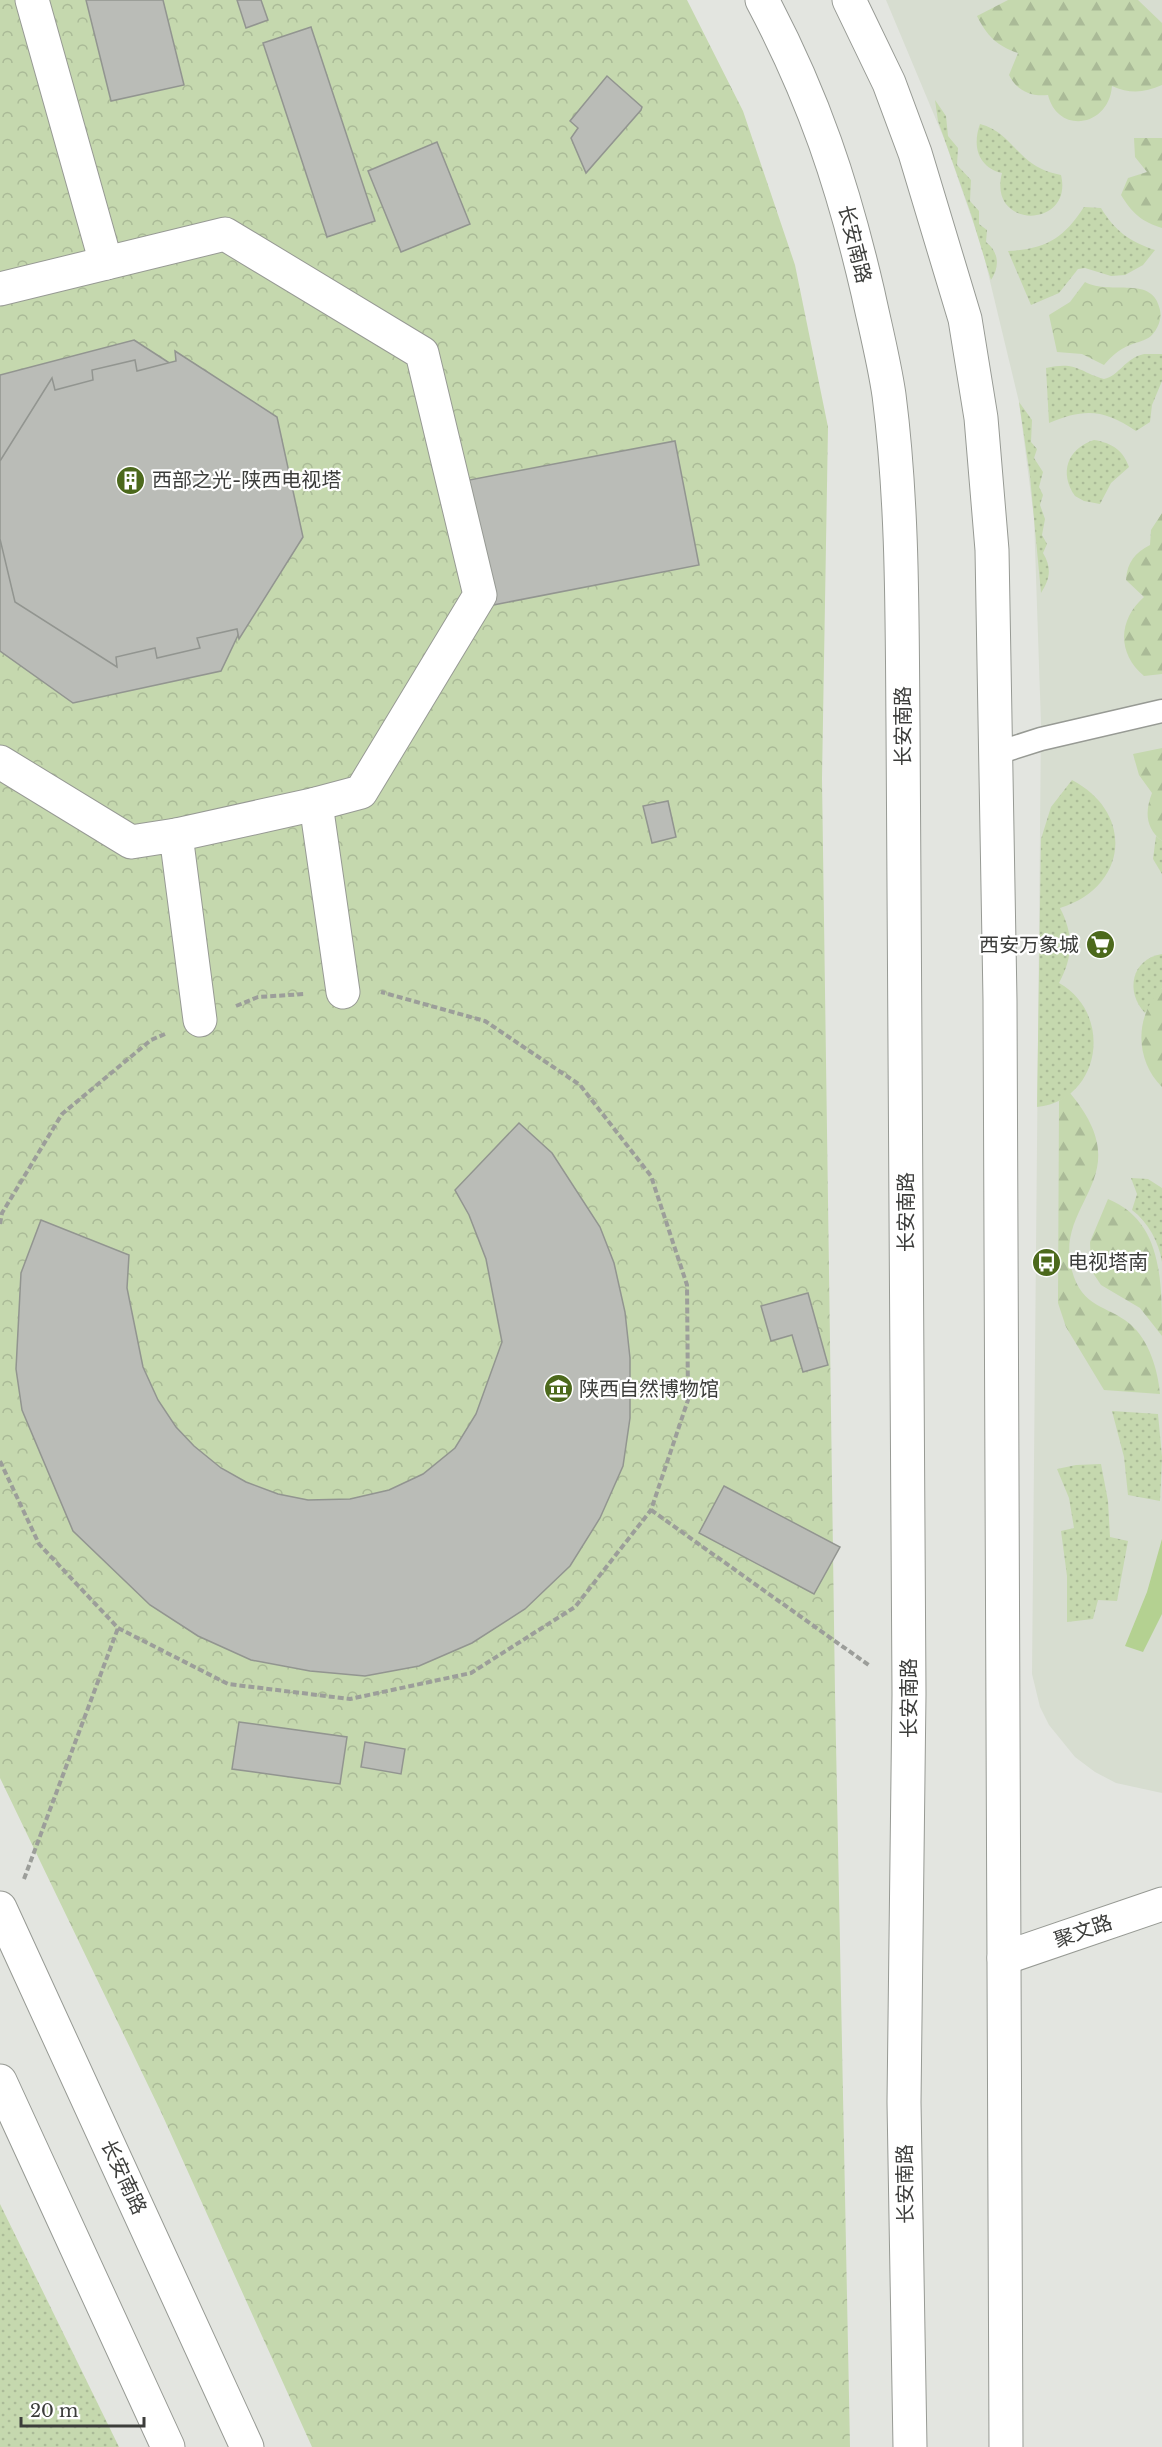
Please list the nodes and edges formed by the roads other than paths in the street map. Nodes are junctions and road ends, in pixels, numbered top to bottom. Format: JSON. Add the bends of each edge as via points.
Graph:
{"nodes":[{"id":1,"x":32,"y":0,"type":"edge"},
{"id":2,"x":762,"y":0,"type":"edge"},
{"id":3,"x":849,"y":0,"type":"edge"},
{"id":4,"x":106,"y":263,"type":"junction"},
{"id":5,"x":0,"y":289,"type":"edge"},
{"id":6,"x":1162,"y":711,"type":"edge"},
{"id":7,"x":994,"y":754,"type":"junction"},
{"id":8,"x":0,"y":762,"type":"edge"},
{"id":9,"x":316,"y":804,"type":"junction"},
{"id":10,"x":176,"y":835,"type":"junction"},
{"id":11,"x":343,"y":992,"type":"road end"},
{"id":12,"x":200,"y":1020,"type":"road end"},
{"id":13,"x":1162,"y":1904,"type":"edge"},
{"id":14,"x":5,"y":1919,"type":"edge"},
{"id":15,"x":1004,"y":1958,"type":"junction"},
{"id":16,"x":0,"y":2081,"type":"edge"},
{"id":17,"x":168,"y":2447,"type":"edge"},
{"id":18,"x":247,"y":2447,"type":"edge"},
{"id":19,"x":910,"y":2447,"type":"edge"},
{"id":20,"x":1006,"y":2447,"type":"edge"}],
"edges":[{"from":1,"to":4,"type":"main road"},
{"from":2,"to":19,"type":"main road","name":"长安南路","via":[[795,62],[837,176],[858,252],[889,394],[902,592],[909,1694],[904,2102]]},
{"from":3,"to":7,"type":"main road","via":[[889,83],[915,153],[965,319],[981,418],[992,550]]},
{"from":4,"to":5,"type":"main road"},
{"from":4,"to":9,"type":"main road","via":[[225,234],[422,353],[480,596],[361,792]]},
{"from":6,"to":7,"type":"lane"},
{"from":7,"to":15,"type":"main road","via":[[1000,1000]]},
{"from":8,"to":10,"type":"main road","via":[[130,843]]},
{"from":9,"to":10,"type":"main road"},
{"from":9,"to":11,"type":"main road"},
{"from":10,"to":12,"type":"main road"},
{"from":13,"to":15,"type":"main road","name":"聚文路"},
{"from":14,"to":18,"type":"main road","name":"长安南路"},
{"from":15,"to":20,"type":"main road"},
{"from":16,"to":17,"type":"main road"}]}
